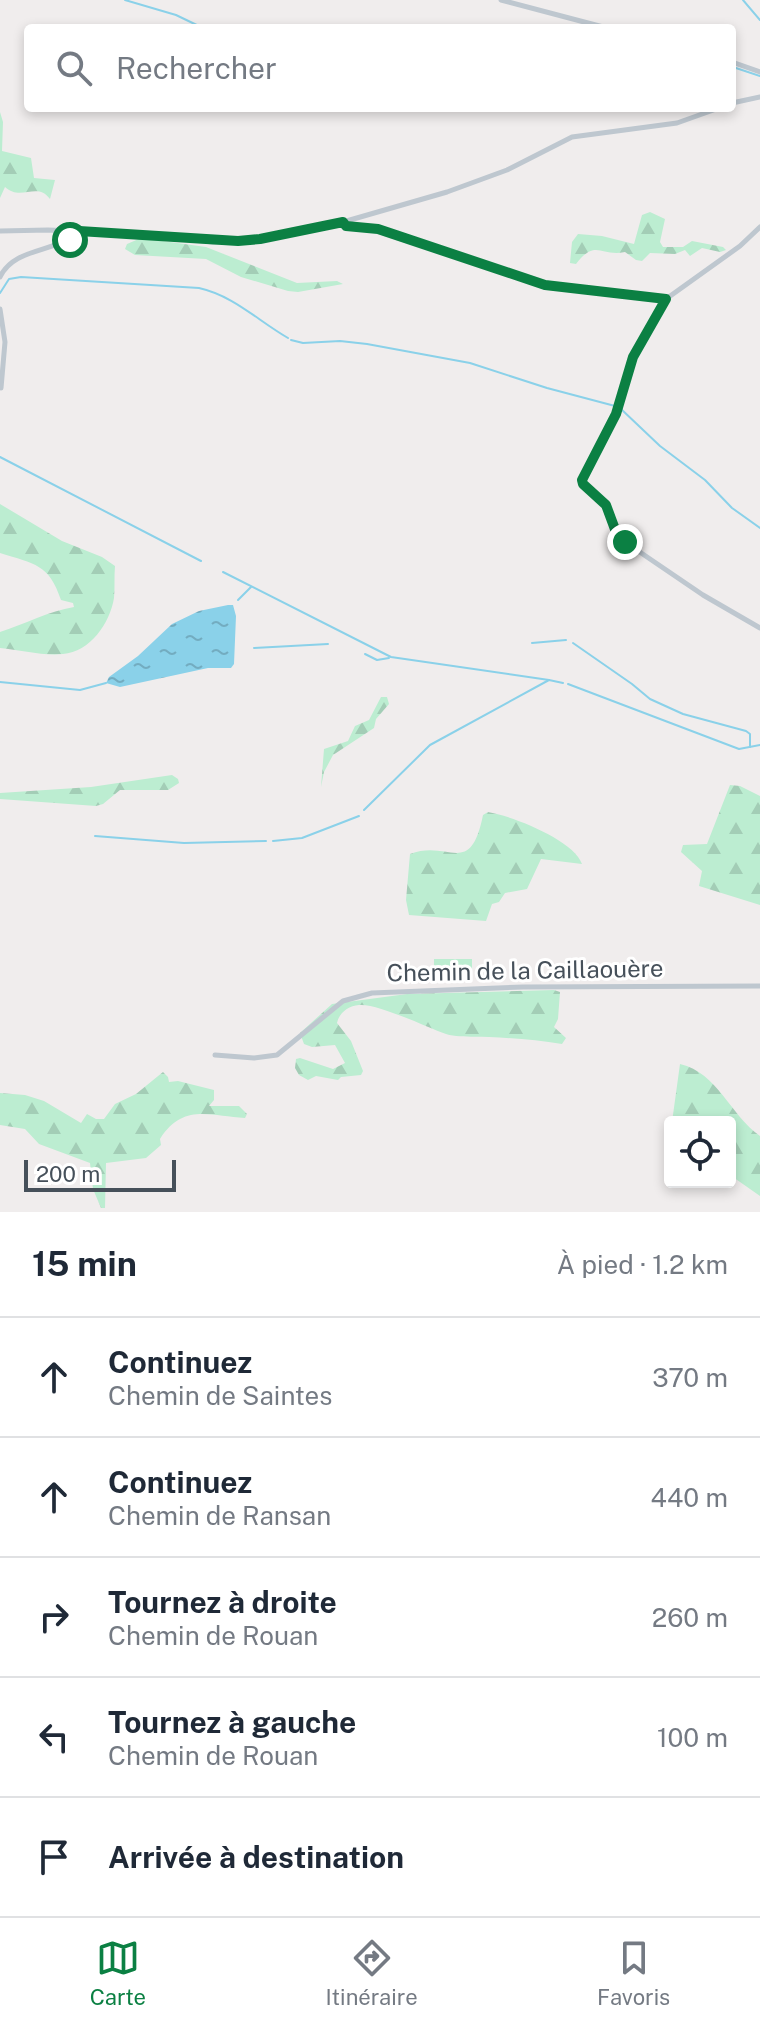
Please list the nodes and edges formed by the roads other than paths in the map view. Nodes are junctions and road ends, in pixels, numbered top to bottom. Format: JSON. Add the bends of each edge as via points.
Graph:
{"nodes":[{"id":1,"x":501,"y":0,"type":"edge"},
{"id":2,"x":592,"y":24,"type":"edge"},
{"id":3,"x":736,"y":63,"type":"edge"},
{"id":4,"x":760,"y":72,"type":"edge"},
{"id":5,"x":760,"y":97,"type":"edge"},
{"id":6,"x":736,"y":102,"type":"edge"},
{"id":7,"x":708,"y":112,"type":"edge"},
{"id":8,"x":343,"y":222,"type":"junction"},
{"id":9,"x":760,"y":227,"type":"edge"},
{"id":10,"x":0,"y":231,"type":"edge"},
{"id":11,"x":79,"y":231,"type":"junction"},
{"id":12,"x":0,"y":277,"type":"edge"},
{"id":13,"x":666,"y":299,"type":"junction"},
{"id":14,"x":0,"y":309,"type":"edge"},
{"id":15,"x":1,"y":388,"type":"edge"},
{"id":16,"x":760,"y":628,"type":"edge"},
{"id":17,"x":760,"y":986,"type":"edge"},
{"id":18,"x":215,"y":1055,"type":"dead end"}],
"edges":[{"from":1,"to":2,"type":"street"},
{"from":3,"to":4,"type":"street"},
{"from":5,"to":6,"type":"street"},
{"from":7,"to":8,"type":"street","via":[[677,123],[572,137],[507,170]]},
{"from":8,"to":11,"type":"street","via":[[238,241]]},
{"from":8,"to":13,"type":"street","via":[[545,285]]},
{"from":9,"to":13,"type":"street"},
{"from":10,"to":11,"type":"street"},
{"from":11,"to":12,"type":"street","via":[[70,240],[11,262]]},
{"from":13,"to":16,"type":"street","via":[[633,357],[616,414],[583,484],[606,505],[625,542]]},
{"from":14,"to":15,"type":"street","via":[[5,360]]},
{"from":17,"to":18,"type":"street","name":"Chemin de la Caillaouère","via":[[372,993],[343,1001],[277,1055]]}]}
